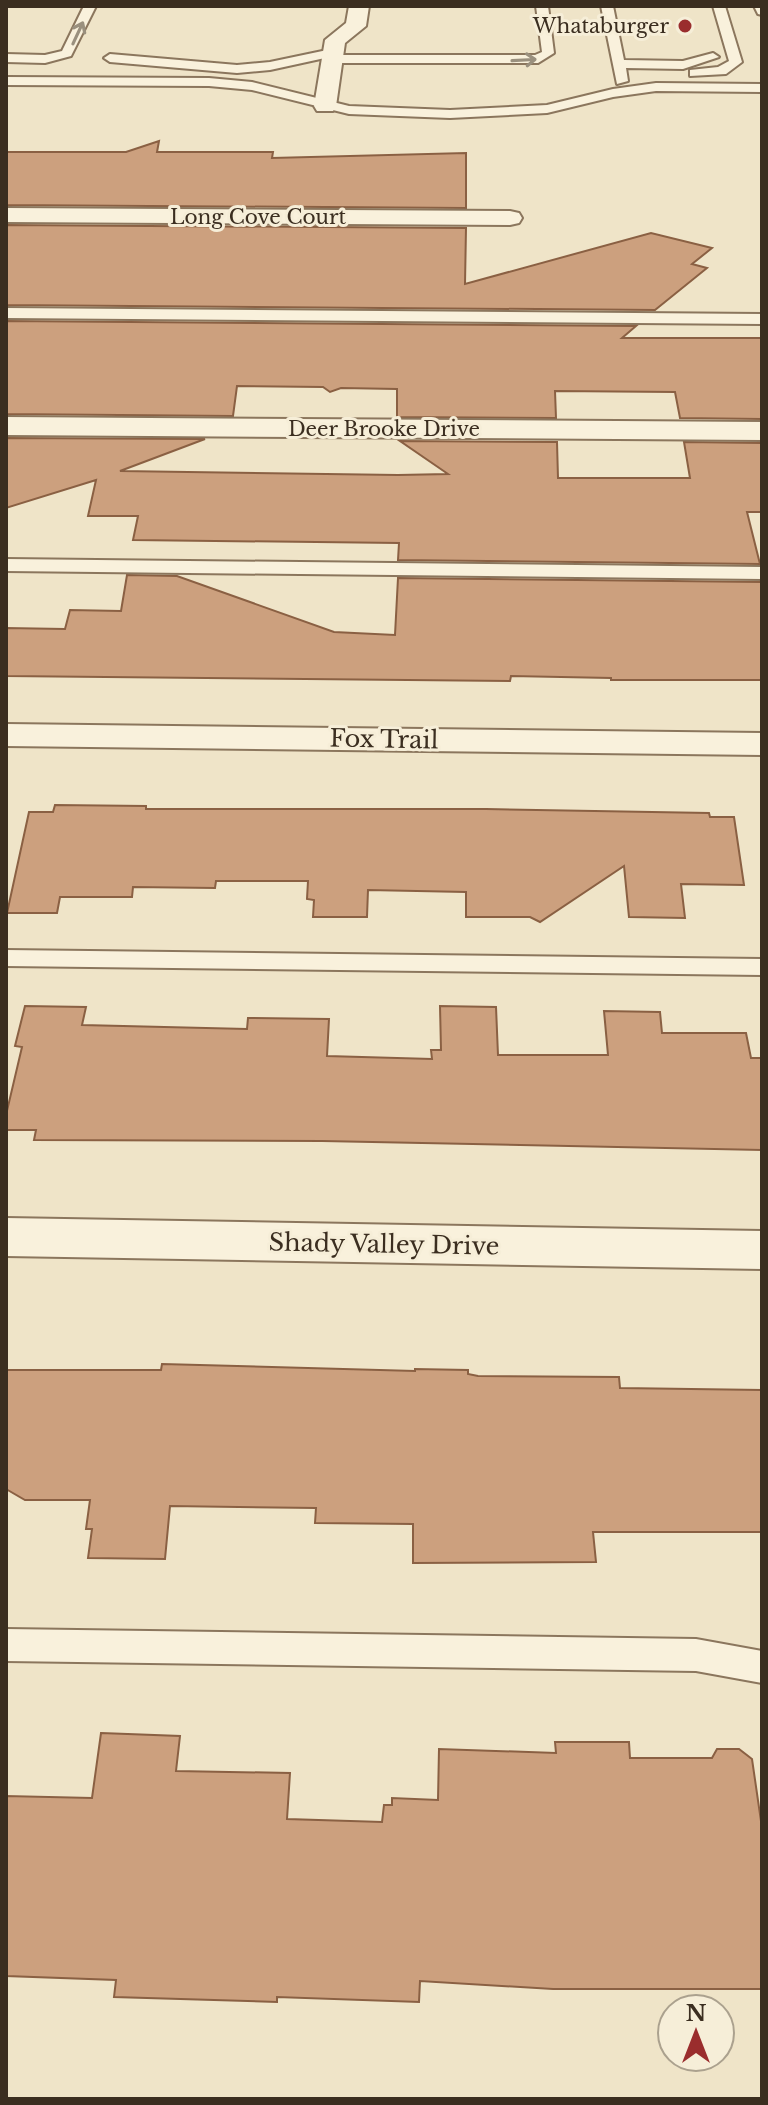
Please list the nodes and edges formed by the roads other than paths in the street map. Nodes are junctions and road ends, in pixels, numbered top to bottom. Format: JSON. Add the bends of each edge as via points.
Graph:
{"nodes":[{"id":1,"x":90,"y":6,"type":"edge"},
{"id":2,"x":359,"y":6,"type":"edge"},
{"id":3,"x":542,"y":6,"type":"edge"},
{"id":4,"x":607,"y":6,"type":"edge"},
{"id":5,"x":707,"y":6,"type":"edge"},
{"id":6,"x":719,"y":6,"type":"edge"},
{"id":7,"x":330,"y":45,"type":"junction"},
{"id":8,"x":6,"y":58,"type":"edge"},
{"id":9,"x":110,"y":58,"type":"dead end"},
{"id":10,"x":619,"y":68,"type":"junction"},
{"id":11,"x":6,"y":81,"type":"edge"},
{"id":12,"x":762,"y":88,"type":"edge"},
{"id":13,"x":624,"y":91,"type":"junction"},
{"id":14,"x":325,"y":106,"type":"junction"},
{"id":15,"x":6,"y":215,"type":"edge"},
{"id":16,"x":510,"y":218,"type":"dead end"},
{"id":17,"x":6,"y":313,"type":"edge"},
{"id":18,"x":762,"y":319,"type":"edge"},
{"id":19,"x":6,"y":426,"type":"edge"},
{"id":20,"x":762,"y":431,"type":"edge"},
{"id":21,"x":6,"y":565,"type":"edge"},
{"id":22,"x":762,"y":573,"type":"edge"},
{"id":23,"x":6,"y":735,"type":"edge"},
{"id":24,"x":762,"y":744,"type":"edge"},
{"id":25,"x":6,"y":958,"type":"edge"},
{"id":26,"x":762,"y":967,"type":"edge"},
{"id":27,"x":6,"y":1237,"type":"edge"},
{"id":28,"x":762,"y":1250,"type":"edge"},
{"id":29,"x":6,"y":1645,"type":"edge"},
{"id":30,"x":762,"y":1667,"type":"edge"}],
"edges":[{"from":8,"to":1,"type":"lane","one_way":true,"via":[[45,59],[67,53]]},
{"from":2,"to":7,"type":"street","via":[[356,26]]},
{"from":7,"to":3,"type":"lane","one_way":true,"via":[[451,60],[525,61],[548,53]]},
{"from":4,"to":10,"type":"lane"},
{"from":5,"to":10,"type":"lane","via":[[719,48],[713,58]]},
{"from":6,"to":10,"type":"lane","via":[[736,62],[729,69],[711,73]]},
{"from":7,"to":9,"type":"lane","via":[[270,66],[237,69]]},
{"from":7,"to":14,"type":"street"},
{"from":10,"to":13,"type":"lane"},
{"from":11,"to":14,"type":"lane","via":[[209,82],[252,86]]},
{"from":12,"to":13,"type":"lane"},
{"from":13,"to":14,"type":"lane","via":[[569,106],[508,113]]},
{"from":15,"to":16,"type":"street","name":"Long Cove Court"},
{"from":17,"to":18,"type":"lane"},
{"from":19,"to":20,"type":"street","name":"Deer Brooke Drive"},
{"from":21,"to":22,"type":"lane"},
{"from":23,"to":24,"type":"street","name":"Fox Trail"},
{"from":25,"to":26,"type":"lane"},
{"from":27,"to":28,"type":"street","name":"Shady Valley Drive"},
{"from":29,"to":30,"type":"lane","via":[[696,1655]]}]}
